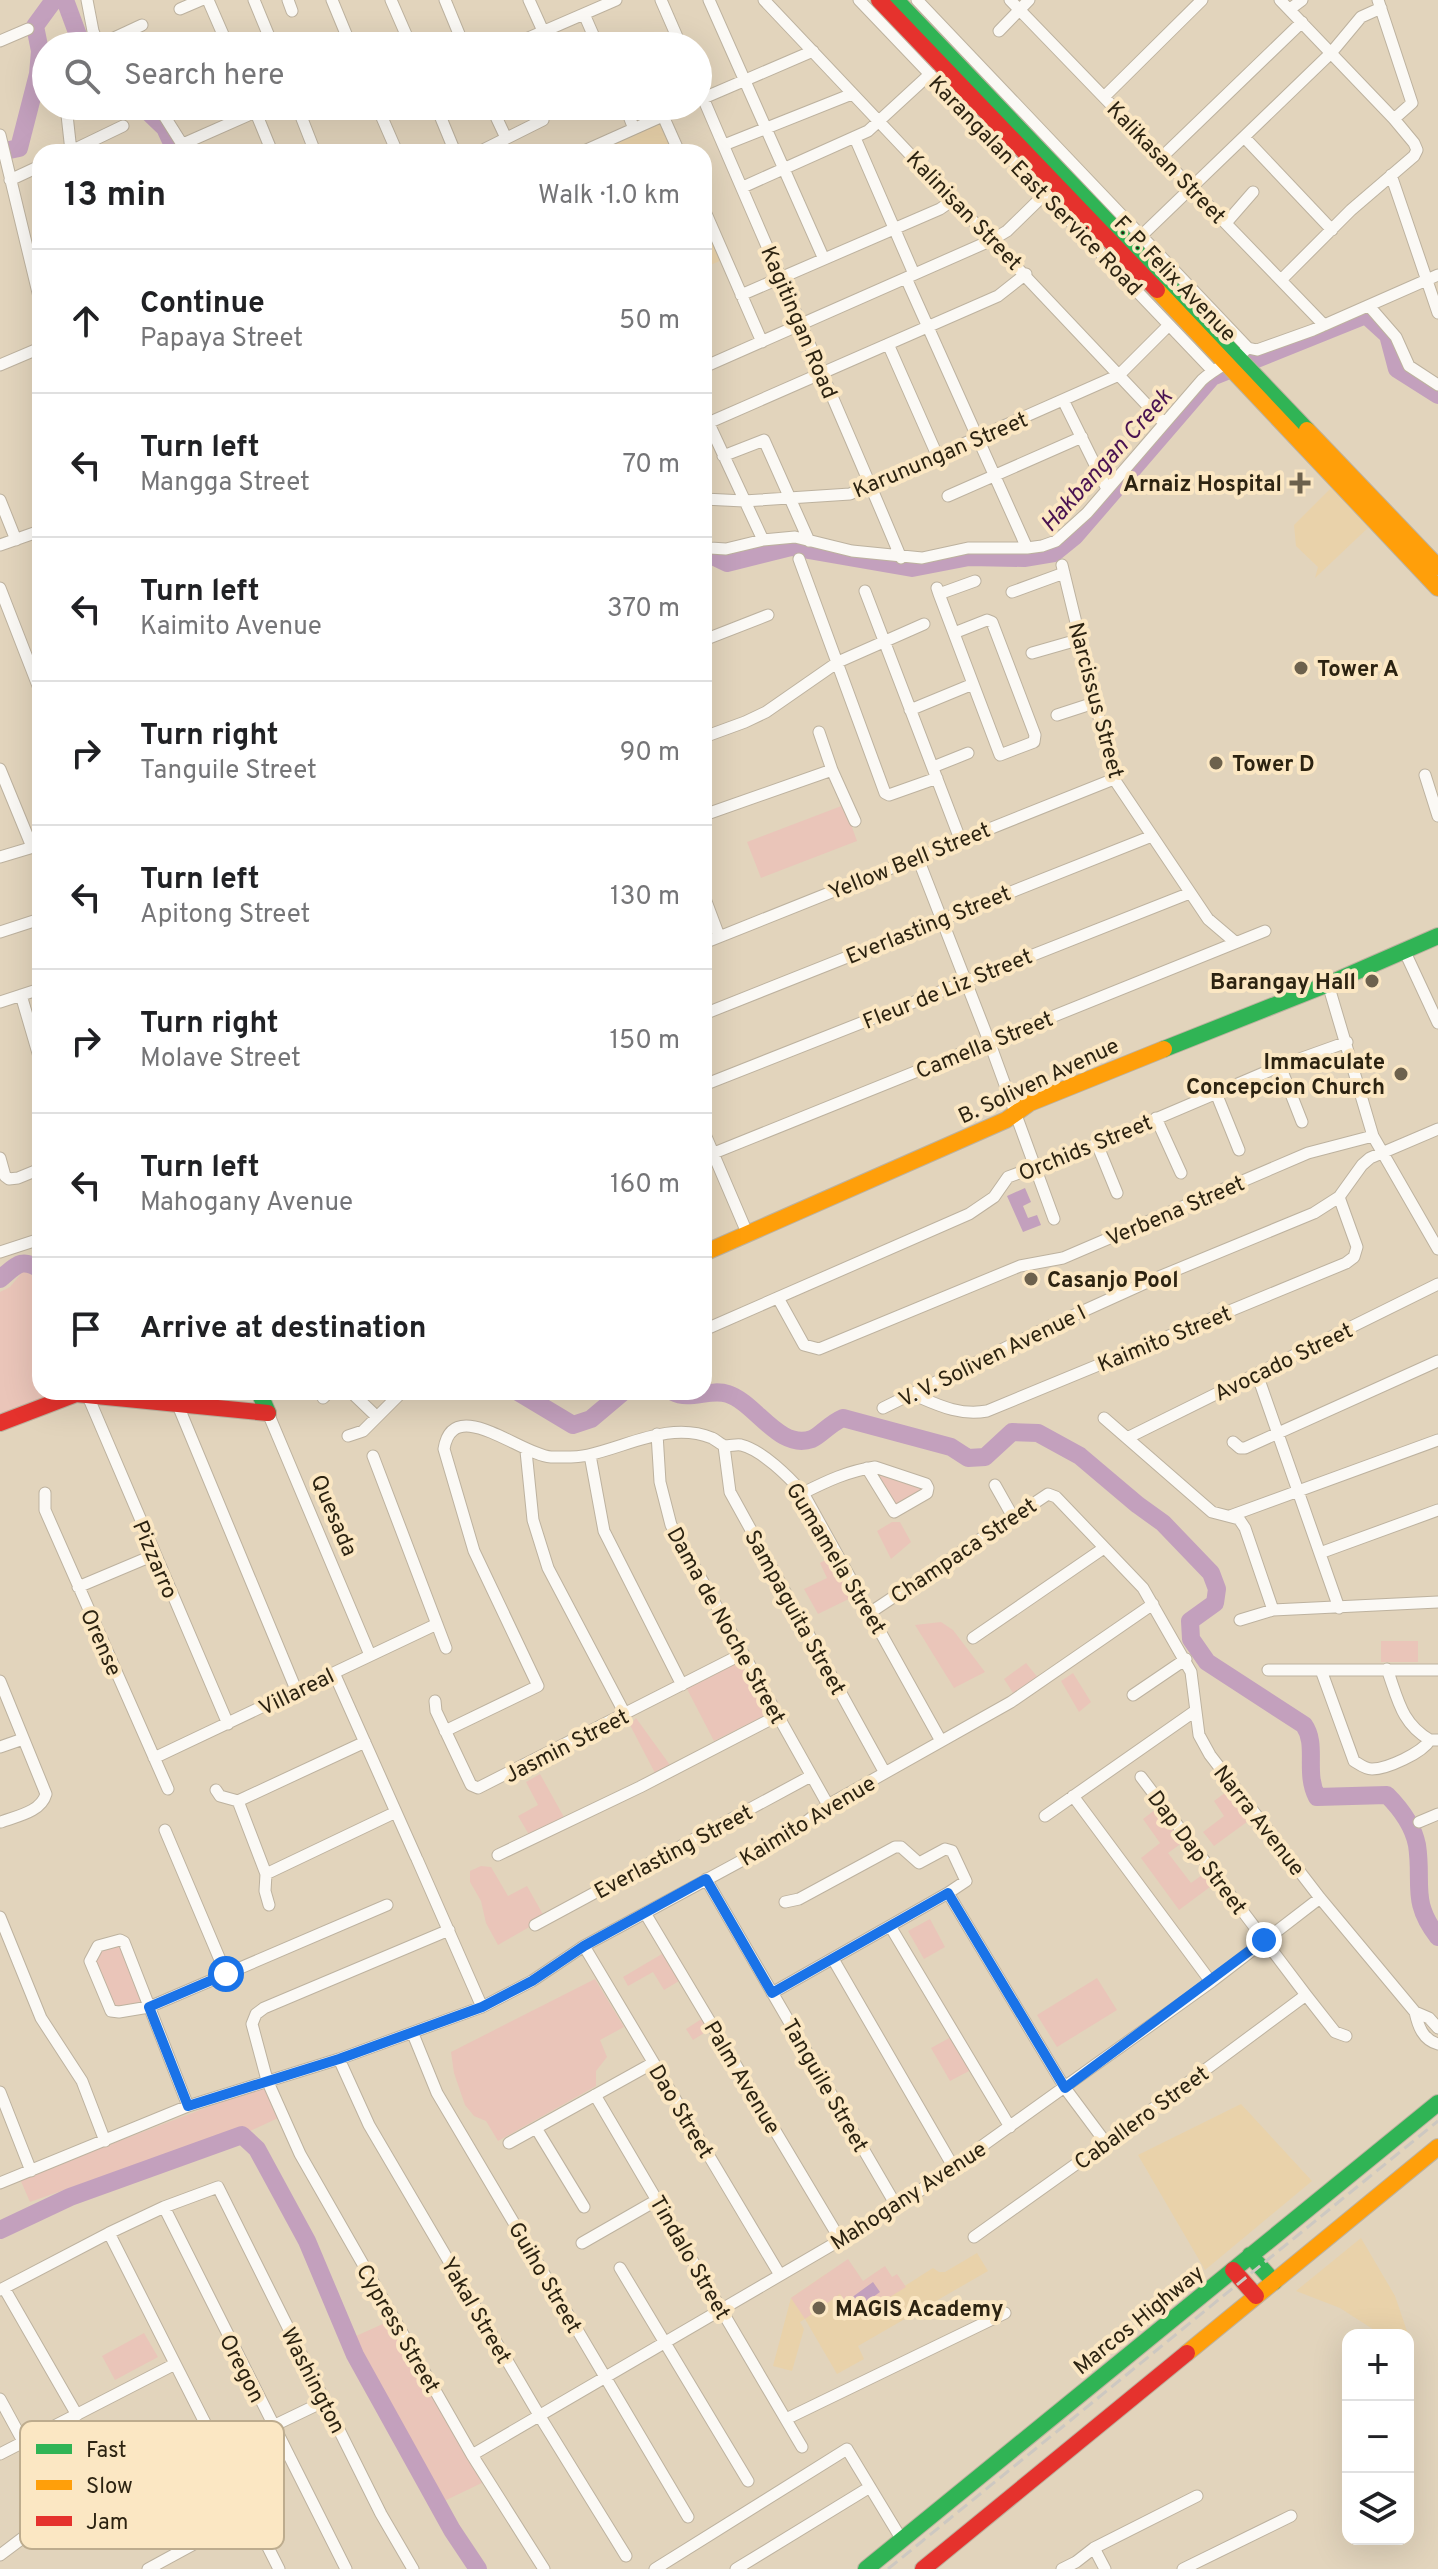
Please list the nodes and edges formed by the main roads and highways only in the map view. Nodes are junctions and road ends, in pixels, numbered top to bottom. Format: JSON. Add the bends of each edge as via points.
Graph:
{"nodes":[{"id":1,"x":879,"y":0,"type":"edge"},
{"id":2,"x":896,"y":0,"type":"edge"},
{"id":3,"x":1055,"y":184,"type":"junction"},
{"id":4,"x":1314,"y":447,"type":"junction"},
{"id":5,"x":1438,"y":567,"type":"edge"},
{"id":6,"x":1438,"y":588,"type":"edge"},
{"id":7,"x":1438,"y":936,"type":"edge"},
{"id":8,"x":712,"y":1250,"type":"edge"},
{"id":9,"x":57,"y":1400,"type":"edge"},
{"id":10,"x":147,"y":1400,"type":"edge"},
{"id":11,"x":262,"y":1400,"type":"edge"},
{"id":12,"x":0,"y":1423,"type":"edge"},
{"id":13,"x":1438,"y":2103,"type":"edge"},
{"id":14,"x":1438,"y":2147,"type":"edge"},
{"id":15,"x":1250,"y":2255,"type":"junction"},
{"id":16,"x":1233,"y":2270,"type":"junction"},
{"id":17,"x":1274,"y":2282,"type":"junction"},
{"id":18,"x":1256,"y":2296,"type":"junction"},
{"id":19,"x":866,"y":2569,"type":"edge"},
{"id":20,"x":923,"y":2569,"type":"edge"}],
"edges":[{"from":1,"to":3,"type":"main road","name":"F. P. Felix Avenue"},
{"from":2,"to":3,"type":"main road","name":"F. P. Felix Avenue"},
{"from":3,"to":4,"type":"main road","name":"F. P. Felix Avenue","via":[[1132,245]]},
{"from":4,"to":5,"type":"main road","name":"F. P. Felix Avenue"},
{"from":4,"to":6,"type":"main road","name":"F. P. Felix Avenue"},
{"from":7,"to":8,"type":"main road","name":"B. Soliven Avenue","via":[[1024,1106],[1006,1120]]},
{"from":9,"to":12,"type":"main road","name":"Quesada"},
{"from":10,"to":11,"type":"main road","name":"Quesada","via":[[268,1413]]},
{"from":13,"to":15,"type":"main road","name":"Marcos Highway"},
{"from":14,"to":17,"type":"main road"},
{"from":15,"to":16,"type":"main road","name":"Marcos Highway"},
{"from":15,"to":17,"type":"main road"},
{"from":16,"to":18,"type":"main road"},
{"from":16,"to":19,"type":"main road","name":"Marcos Highway"},
{"from":17,"to":18,"type":"main road"},
{"from":18,"to":20,"type":"main road"}]}
